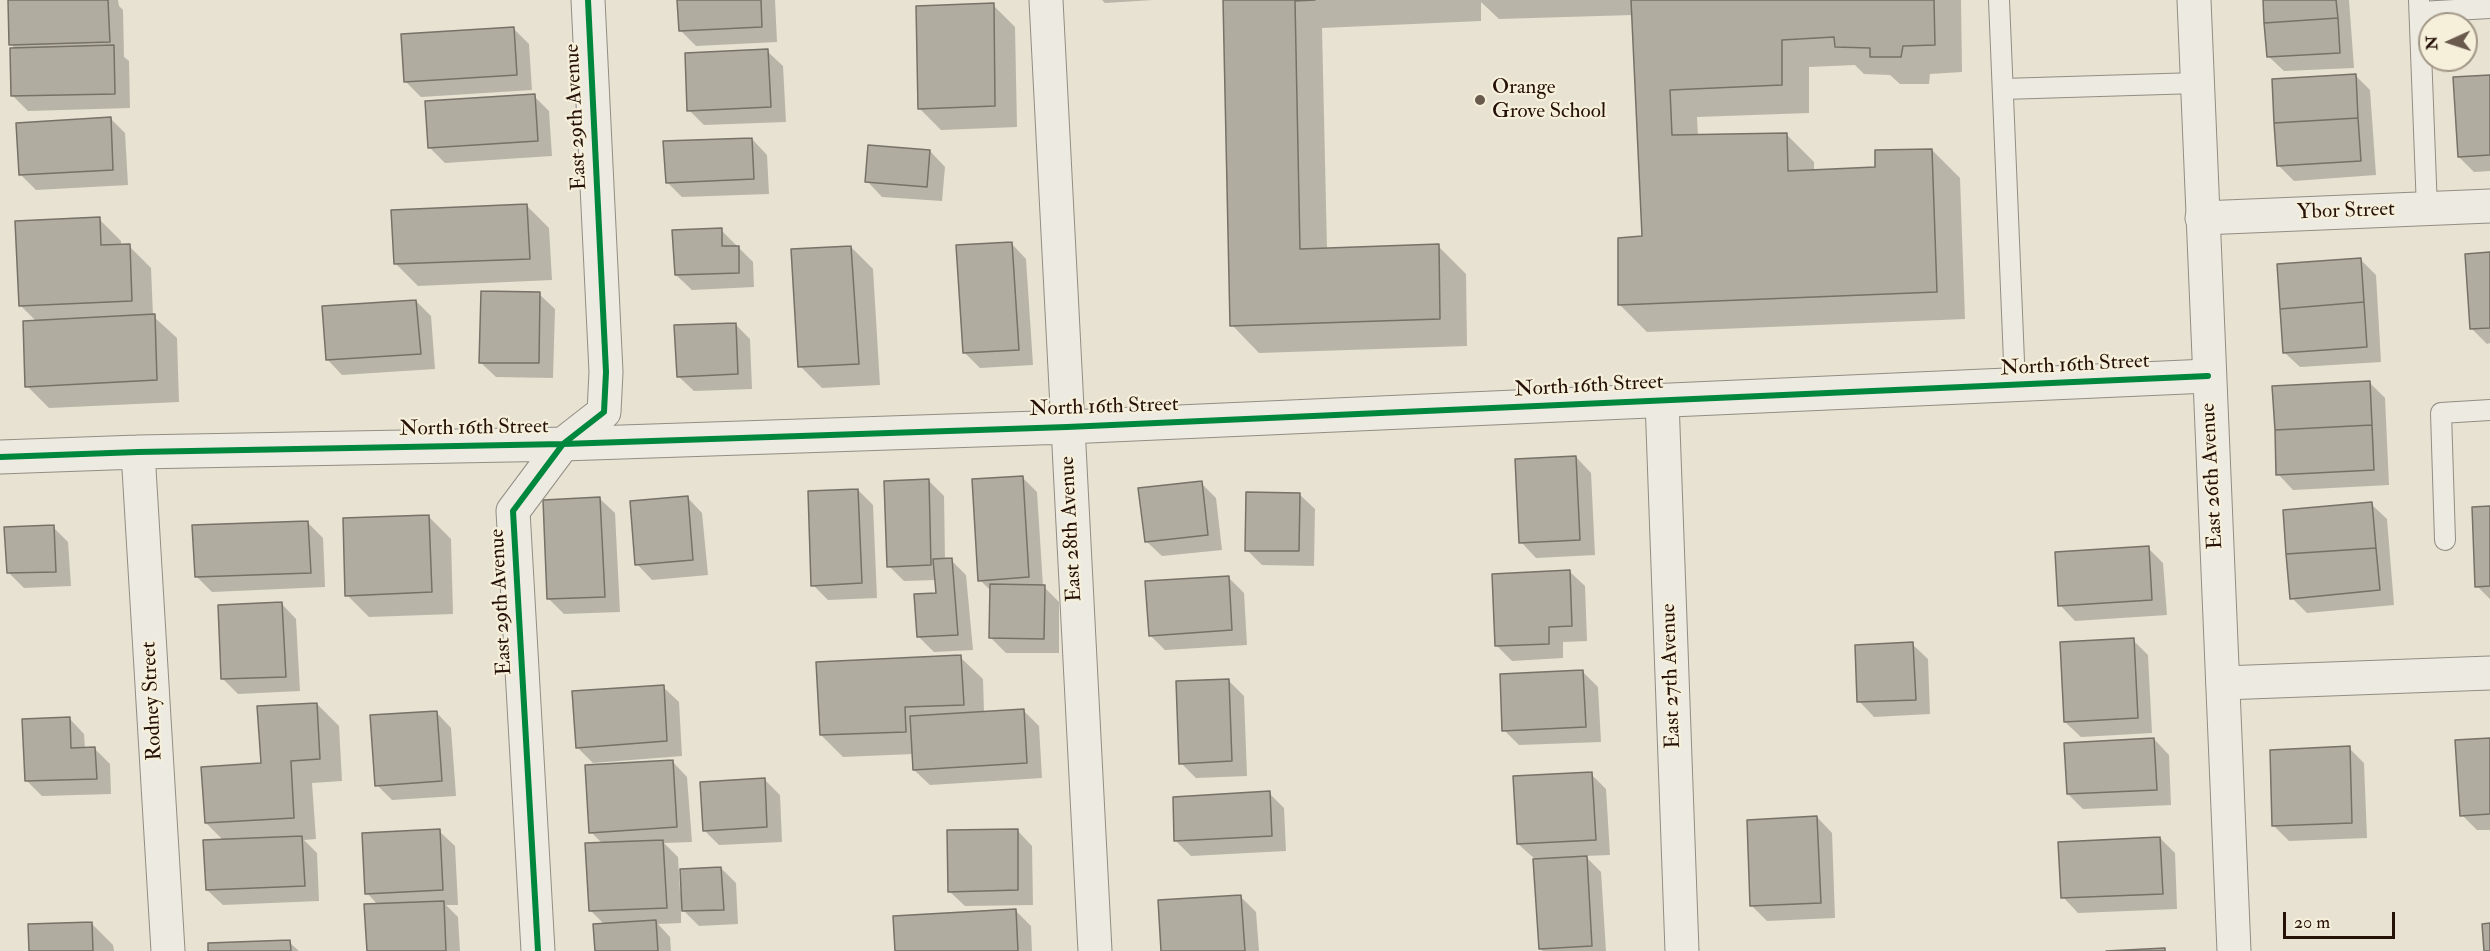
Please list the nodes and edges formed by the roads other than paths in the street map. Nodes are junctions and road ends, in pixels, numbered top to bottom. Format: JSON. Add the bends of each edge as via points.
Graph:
{"nodes":[{"id":1,"x":588,"y":0,"type":"edge"},
{"id":2,"x":1046,"y":0,"type":"edge"},
{"id":3,"x":1999,"y":0,"type":"edge"},
{"id":4,"x":2194,"y":0,"type":"edge"},
{"id":5,"x":2420,"y":6,"type":"edge"},
{"id":6,"x":2490,"y":8,"type":"edge"},
{"id":7,"x":2197,"y":83,"type":"junction"},
{"id":8,"x":2003,"y":89,"type":"junction"},
{"id":9,"x":2490,"y":206,"type":"edge"},
{"id":10,"x":2427,"y":208,"type":"junction"},
{"id":11,"x":2202,"y":218,"type":"junction"},
{"id":12,"x":2208,"y":376,"type":"junction"},
{"id":13,"x":2015,"y":385,"type":"junction"},
{"id":14,"x":1662,"y":400,"type":"junction"},
{"id":15,"x":2490,"y":410,"type":"edge"},
{"id":16,"x":1067,"y":427,"type":"junction"},
{"id":17,"x":563,"y":444,"type":"junction"},
{"id":18,"x":138,"y":452,"type":"junction"},
{"id":19,"x":0,"y":457,"type":"edge"},
{"id":20,"x":2445,"y":540,"type":"dead end"},
{"id":21,"x":2490,"y":673,"type":"edge"},
{"id":22,"x":2223,"y":683,"type":"junction"},
{"id":23,"x":168,"y":951,"type":"edge"},
{"id":24,"x":538,"y":951,"type":"edge"},
{"id":25,"x":1095,"y":951,"type":"edge"},
{"id":26,"x":1682,"y":951,"type":"edge"},
{"id":27,"x":2235,"y":951,"type":"edge"}],
"edges":[{"from":1,"to":17,"type":"street","name":"East 29th Avenue","via":[[606,372],[604,412]]},
{"from":2,"to":16,"type":"street","name":"East 28th Avenue"},
{"from":3,"to":8,"type":"lane"},
{"from":4,"to":7,"type":"street","name":"East 26th Avenue"},
{"from":5,"to":6,"type":"lane"},
{"from":5,"to":10,"type":"lane"},
{"from":7,"to":8,"type":"lane"},
{"from":7,"to":11,"type":"street","name":"East 26th Avenue"},
{"from":8,"to":13,"type":"lane"},
{"from":9,"to":10,"type":"street","name":"Ybor Street"},
{"from":10,"to":11,"type":"street","name":"Ybor Street"},
{"from":11,"to":12,"type":"street","name":"East 26th Avenue"},
{"from":12,"to":13,"type":"street","name":"North 16th Street"},
{"from":12,"to":22,"type":"street","name":"East 26th Avenue"},
{"from":13,"to":14,"type":"street","name":"North 16th Street"},
{"from":14,"to":16,"type":"street","name":"North 16th Street"},
{"from":14,"to":26,"type":"street","name":"East 27th Avenue"},
{"from":15,"to":20,"type":"lane","via":[[2441,413]]},
{"from":16,"to":17,"type":"street","name":"North 16th Street"},
{"from":16,"to":25,"type":"street","name":"East 28th Avenue"},
{"from":17,"to":18,"type":"street","name":"North 16th Street"},
{"from":17,"to":24,"type":"street","name":"East 29th Avenue","via":[[513,511]]},
{"from":18,"to":19,"type":"street","name":"North 16th Street"},
{"from":18,"to":23,"type":"street","name":"Rodney Street"},
{"from":21,"to":22,"type":"street"},
{"from":22,"to":27,"type":"street","name":"East 26th Avenue"}]}
